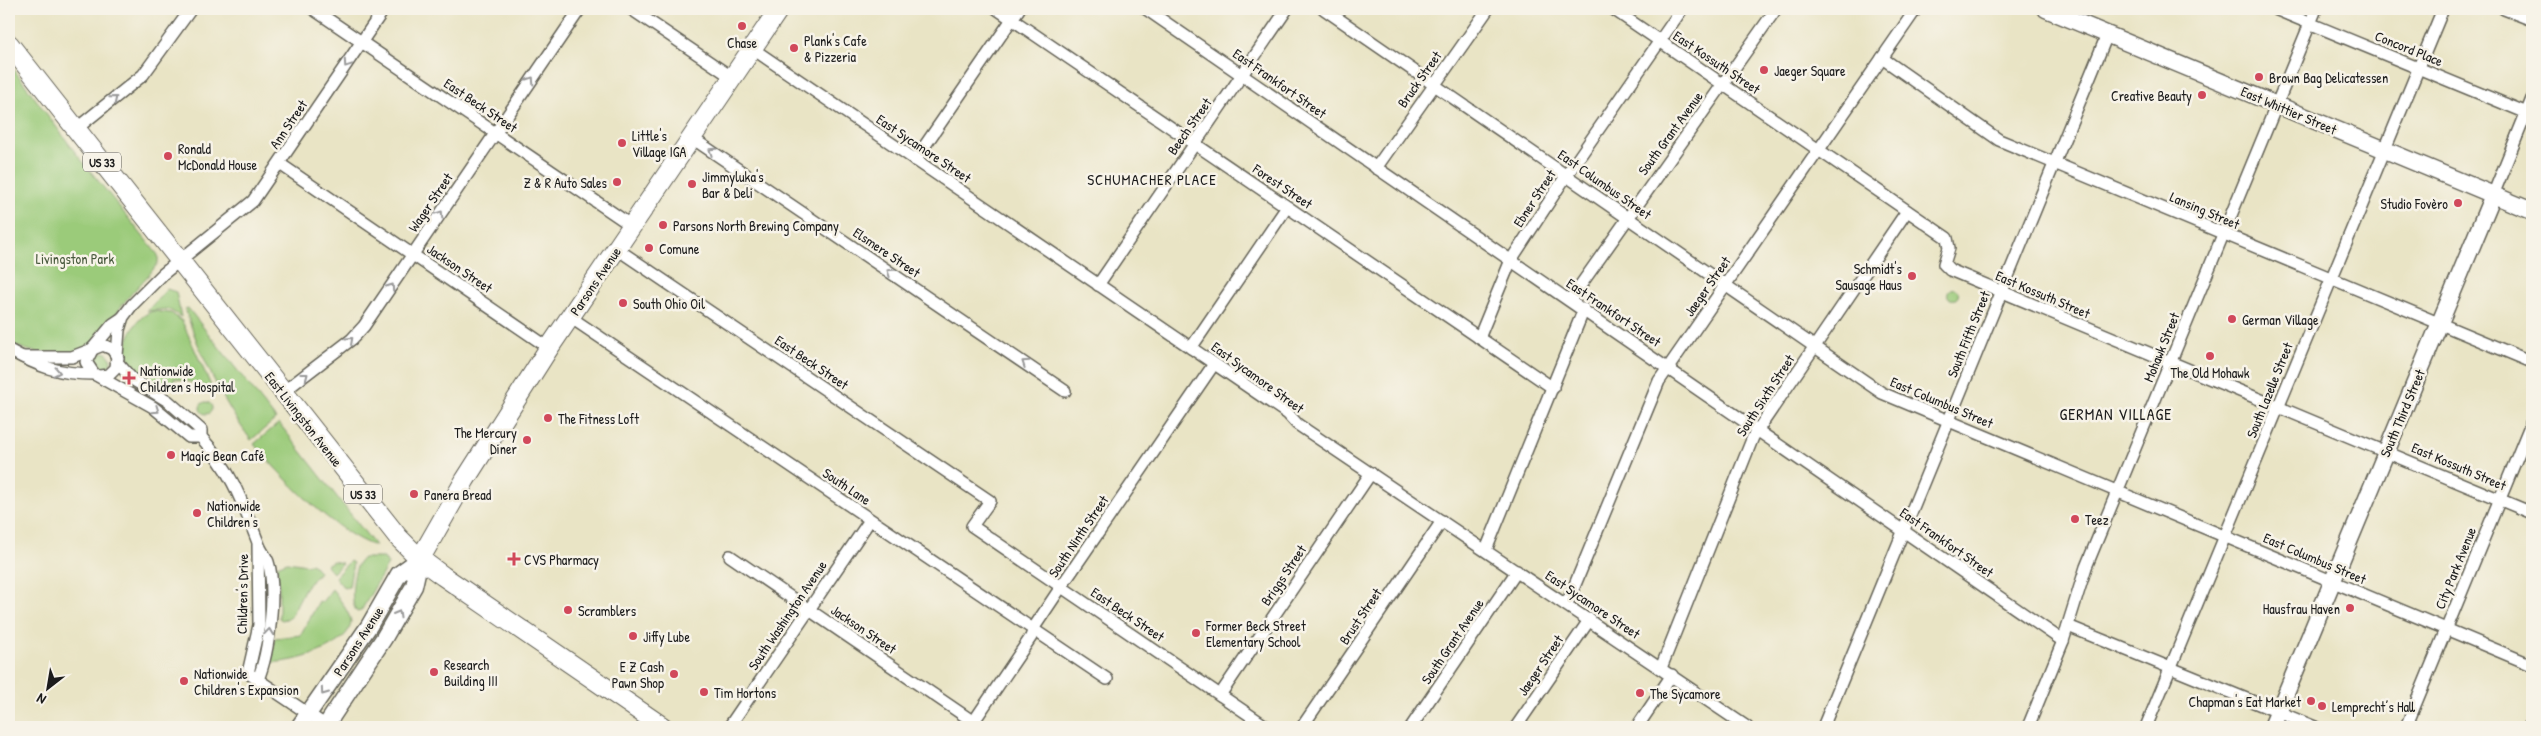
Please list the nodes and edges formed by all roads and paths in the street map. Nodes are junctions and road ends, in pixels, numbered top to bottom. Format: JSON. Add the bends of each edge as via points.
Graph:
{"nodes":[{"id":1,"x":191,"y":9,"type":"edge"},
{"id":2,"x":313,"y":9,"type":"edge"},
{"id":3,"x":384,"y":9,"type":"edge"},
{"id":4,"x":580,"y":9,"type":"edge"},
{"id":5,"x":631,"y":9,"type":"edge"},
{"id":6,"x":780,"y":9,"type":"edge"},
{"id":7,"x":997,"y":9,"type":"edge"},
{"id":8,"x":1019,"y":9,"type":"edge"},
{"id":9,"x":1146,"y":9,"type":"edge"},
{"id":10,"x":1287,"y":9,"type":"edge"},
{"id":11,"x":1324,"y":9,"type":"edge"},
{"id":12,"x":1488,"y":9,"type":"edge"},
{"id":13,"x":1613,"y":9,"type":"edge"},
{"id":14,"x":1682,"y":9,"type":"edge"},
{"id":15,"x":1776,"y":9,"type":"edge"},
{"id":16,"x":1916,"y":9,"type":"edge"},
{"id":17,"x":2046,"y":9,"type":"edge"},
{"id":18,"x":2275,"y":9,"type":"edge"},
{"id":19,"x":2316,"y":9,"type":"edge"},
{"id":20,"x":2443,"y":9,"type":"edge"},
{"id":21,"x":2504,"y":9,"type":"edge"},
{"id":22,"x":1012,"y":19,"type":"junction"},
{"id":23,"x":2532,"y":20,"type":"edge"},
{"id":24,"x":2310,"y":24,"type":"junction"},
{"id":25,"x":2107,"y":35,"type":"junction"},
{"id":26,"x":1659,"y":41,"type":"junction"},
{"id":27,"x":362,"y":42,"type":"junction"},
{"id":28,"x":9,"y":44,"type":"edge"},
{"id":29,"x":753,"y":49,"type":"junction"},
{"id":30,"x":1882,"y":58,"type":"junction"},
{"id":31,"x":2418,"y":68,"type":"junction"},
{"id":32,"x":1243,"y":75,"type":"junction"},
{"id":33,"x":733,"y":78,"type":"junction"},
{"id":34,"x":1433,"y":84,"type":"junction"},
{"id":35,"x":1723,"y":84,"type":"junction"},
{"id":36,"x":2532,"y":99,"type":"edge"},
{"id":37,"x":2277,"y":106,"type":"junction"},
{"id":38,"x":2530,"y":114,"type":"edge"},
{"id":39,"x":76,"y":129,"type":"junction"},
{"id":40,"x":495,"y":133,"type":"junction"},
{"id":41,"x":692,"y":138,"type":"junction"},
{"id":42,"x":1195,"y":144,"type":"junction"},
{"id":43,"x":1818,"y":150,"type":"junction"},
{"id":44,"x":2385,"y":150,"type":"junction"},
{"id":45,"x":915,"y":160,"type":"junction"},
{"id":46,"x":2054,"y":163,"type":"junction"},
{"id":47,"x":280,"y":164,"type":"junction"},
{"id":48,"x":1376,"y":168,"type":"junction"},
{"id":49,"x":1566,"y":176,"type":"junction"},
{"id":50,"x":2493,"y":195,"type":"junction"},
{"id":51,"x":1287,"y":207,"type":"junction"},
{"id":52,"x":1907,"y":211,"type":"junction"},
{"id":53,"x":2532,"y":211,"type":"edge"},
{"id":54,"x":1628,"y":218,"type":"junction"},
{"id":55,"x":632,"y":226,"type":"junction"},
{"id":56,"x":2224,"y":234,"type":"junction"},
{"id":57,"x":617,"y":249,"type":"junction"},
{"id":58,"x":413,"y":255,"type":"junction"},
{"id":59,"x":1512,"y":260,"type":"junction"},
{"id":60,"x":180,"y":261,"type":"junction"},
{"id":61,"x":2331,"y":279,"type":"junction"},
{"id":62,"x":1098,"y":285,"type":"junction"},
{"id":63,"x":1725,"y":285,"type":"junction"},
{"id":64,"x":2001,"y":293,"type":"junction"},
{"id":65,"x":1570,"y":300,"type":"junction"},
{"id":66,"x":1584,"y":309,"type":"junction"},
{"id":67,"x":123,"y":317,"type":"junction"},
{"id":68,"x":570,"y":317,"type":"junction"},
{"id":69,"x":2440,"y":323,"type":"junction"},
{"id":70,"x":1479,"y":338,"type":"junction"},
{"id":71,"x":1815,"y":346,"type":"junction"},
{"id":72,"x":94,"y":348,"type":"junction"},
{"id":73,"x":549,"y":348,"type":"junction"},
{"id":74,"x":1191,"y":348,"type":"junction"},
{"id":75,"x":9,"y":350,"type":"edge"},
{"id":76,"x":23,"y":357,"type":"junction"},
{"id":77,"x":118,"y":361,"type":"junction"},
{"id":78,"x":2532,"y":362,"type":"edge"},
{"id":79,"x":2171,"y":363,"type":"junction"},
{"id":80,"x":1214,"y":364,"type":"junction"},
{"id":81,"x":1668,"y":368,"type":"junction"},
{"id":82,"x":96,"y":375,"type":"junction"},
{"id":83,"x":1552,"y":388,"type":"junction"},
{"id":84,"x":1065,"y":391,"type":"dead end"},
{"id":85,"x":283,"y":392,"type":"junction"},
{"id":86,"x":2278,"y":408,"type":"junction"},
{"id":87,"x":1948,"y":421,"type":"junction"},
{"id":88,"x":2532,"y":421,"type":"edge"},
{"id":89,"x":1758,"y":430,"type":"junction"},
{"id":90,"x":202,"y":437,"type":"junction"},
{"id":91,"x":2386,"y":452,"type":"junction"},
{"id":92,"x":1370,"y":473,"type":"junction"},
{"id":93,"x":2118,"y":492,"type":"junction"},
{"id":94,"x":2500,"y":500,"type":"junction"},
{"id":95,"x":2532,"y":513,"type":"edge"},
{"id":96,"x":870,"y":520,"type":"junction"},
{"id":97,"x":1442,"y":521,"type":"junction"},
{"id":98,"x":1903,"y":530,"type":"junction"},
{"id":99,"x":2224,"y":536,"type":"junction"},
{"id":100,"x":1486,"y":550,"type":"junction"},
{"id":101,"x":730,"y":556,"type":"dead end"},
{"id":102,"x":420,"y":559,"type":"junction"},
{"id":103,"x":1517,"y":571,"type":"junction"},
{"id":104,"x":2332,"y":582,"type":"junction"},
{"id":105,"x":1061,"y":587,"type":"junction"},
{"id":106,"x":1567,"y":604,"type":"junction"},
{"id":107,"x":809,"y":610,"type":"junction"},
{"id":108,"x":1590,"y":619,"type":"junction"},
{"id":109,"x":2068,"y":626,"type":"junction"},
{"id":110,"x":2447,"y":629,"type":"junction"},
{"id":111,"x":1034,"y":630,"type":"junction"},
{"id":112,"x":2063,"y":641,"type":"junction"},
{"id":113,"x":2532,"y":665,"type":"edge"},
{"id":114,"x":2170,"y":667,"type":"junction"},
{"id":115,"x":1661,"y":668,"type":"junction"},
{"id":116,"x":1672,"y":675,"type":"junction"},
{"id":117,"x":1107,"y":679,"type":"dead end"},
{"id":118,"x":1220,"y":695,"type":"junction"},
{"id":119,"x":2532,"y":719,"type":"edge"},
{"id":120,"x":304,"y":720,"type":"edge"},
{"id":121,"x":2275,"y":720,"type":"edge"},
{"id":122,"x":975,"y":726,"type":"edge"},
{"id":123,"x":326,"y":727,"type":"edge"},
{"id":124,"x":663,"y":727,"type":"edge"},
{"id":125,"x":729,"y":727,"type":"edge"},
{"id":126,"x":1267,"y":727,"type":"edge"},
{"id":127,"x":1302,"y":727,"type":"edge"},
{"id":128,"x":1411,"y":727,"type":"edge"},
{"id":129,"x":1516,"y":727,"type":"edge"},
{"id":130,"x":1637,"y":727,"type":"edge"},
{"id":131,"x":1747,"y":727,"type":"edge"},
{"id":132,"x":1823,"y":727,"type":"edge"},
{"id":133,"x":2028,"y":727,"type":"edge"},
{"id":134,"x":2146,"y":727,"type":"edge"},
{"id":135,"x":2315,"y":727,"type":"edge"},
{"id":136,"x":2406,"y":727,"type":"edge"},
{"id":137,"x":2529,"y":727,"type":"edge"}],
"edges":[{"from":39,"to":1,"type":"street","one_way":true,"via":[[143,76]]},
{"from":2,"to":27,"type":"street","name":"East Beck Street"},
{"from":3,"to":27,"type":"street","name":"Ann Street"},
{"from":40,"to":4,"type":"street","name":"Wager Street","one_way":true},
{"from":5,"to":33,"type":"street"},
{"from":6,"to":29,"type":"main road","name":"Parsons Avenue"},
{"from":7,"to":22,"type":"street","name":"Forest Street"},
{"from":8,"to":22,"type":"street"},
{"from":9,"to":32,"type":"street","name":"East Frankfort Street"},
{"from":10,"to":32,"type":"street","name":"Beech Street"},
{"from":11,"to":34,"type":"street","name":"East Columbus Street"},
{"from":12,"to":34,"type":"street","name":"Bruck Street"},
{"from":13,"to":26,"type":"street","name":"East Kossuth Street"},
{"from":14,"to":26,"type":"street","name":"Ebner Street"},
{"from":15,"to":35,"type":"street","name":"South Grant Avenue"},
{"from":16,"to":30,"type":"street","name":"Jaeger Street"},
{"from":17,"to":25,"type":"street","name":"East Whittier Street"},
{"from":18,"to":24,"type":"street","name":"Concord Place"},
{"from":19,"to":24,"type":"street","name":"Mohawk Street"},
{"from":20,"to":31,"type":"street","name":"South Lazelle Street"},
{"from":21,"to":23,"type":"street"},
{"from":22,"to":42,"type":"street","name":"Forest Street"},
{"from":22,"to":45,"type":"street"},
{"from":24,"to":31,"type":"street","name":"Concord Place"},
{"from":24,"to":37,"type":"street","name":"Mohawk Street"},
{"from":25,"to":37,"type":"street","name":"East Whittier Street"},
{"from":25,"to":46,"type":"street","name":"South Fifth Street"},
{"from":26,"to":35,"type":"street","name":"East Kossuth Street"},
{"from":26,"to":49,"type":"street","name":"Ebner Street"},
{"from":27,"to":40,"type":"street","name":"East Beck Street"},
{"from":27,"to":47,"type":"street","name":"Ann Street","one_way":true},
{"from":28,"to":39,"type":"main road","name":"East Livingston Avenue","number":"US 33"},
{"from":29,"to":33,"type":"main road","name":"Parsons Avenue"},
{"from":29,"to":45,"type":"street","name":"East Sycamore Street"},
{"from":30,"to":43,"type":"street","name":"Jaeger Street"},
{"from":30,"to":46,"type":"street","name":"Lansing Street","via":[[1994,137]]},
{"from":31,"to":38,"type":"street","name":"Concord Place"},
{"from":31,"to":44,"type":"street","name":"South Lazelle Street"},
{"from":32,"to":42,"type":"street","name":"Beech Street"},
{"from":32,"to":48,"type":"street","name":"East Frankfort Street"},
{"from":33,"to":41,"type":"main road","name":"Parsons Avenue"},
{"from":34,"to":48,"type":"street","name":"Bruck Street"},
{"from":34,"to":49,"type":"street","name":"East Columbus Street"},
{"from":35,"to":43,"type":"street","name":"East Kossuth Street"},
{"from":35,"to":54,"type":"street","name":"South Grant Avenue"},
{"from":36,"to":38,"type":"street","name":"South Third Street"},
{"from":37,"to":44,"type":"street","name":"East Whittier Street"},
{"from":37,"to":56,"type":"street","name":"Mohawk Street"},
{"from":38,"to":50,"type":"street","name":"South Third Street"},
{"from":39,"to":60,"type":"main road","name":"East Livingston Avenue","number":"US 33"},
{"from":40,"to":55,"type":"street","name":"East Beck Street"},
{"from":58,"to":40,"type":"street","name":"Wager Street","one_way":true},
{"from":41,"to":55,"type":"main road","name":"Parsons Avenue"},
{"from":84,"to":41,"type":"street","name":"Elsmere Street","one_way":true},
{"from":42,"to":51,"type":"street","name":"Forest Street"},
{"from":42,"to":62,"type":"street","name":"Beech Street"},
{"from":43,"to":52,"type":"street","name":"East Kossuth Street"},
{"from":43,"to":63,"type":"street","name":"Jaeger Street"},
{"from":44,"to":50,"type":"street","name":"East Whittier Street"},
{"from":44,"to":61,"type":"street","name":"South Lazelle Street"},
{"from":45,"to":62,"type":"street","name":"East Sycamore Street"},
{"from":46,"to":56,"type":"street","name":"Lansing Street"},
{"from":46,"to":64,"type":"street","name":"South Fifth Street"},
{"from":47,"to":58,"type":"street","name":"Jackson Street"},
{"from":47,"to":60,"type":"street","name":"Ann Street","via":[[254,201]]},
{"from":48,"to":59,"type":"street","name":"East Frankfort Street"},
{"from":49,"to":54,"type":"street","name":"East Columbus Street"},
{"from":49,"to":59,"type":"street","name":"Ebner Street"},
{"from":50,"to":53,"type":"street","name":"East Whittier Street"},
{"from":50,"to":69,"type":"street","name":"South Third Street"},
{"from":51,"to":70,"type":"street","name":"Forest Street"},
{"from":51,"to":74,"type":"street"},
{"from":52,"to":64,"type":"street","name":"East Kossuth Street","via":[[1947,238],[1949,248],[1944,264],[1950,270]]},
{"from":52,"to":71,"type":"street","name":"South Sixth Street"},
{"from":54,"to":63,"type":"street","name":"East Columbus Street"},
{"from":54,"to":65,"type":"street","name":"South Grant Avenue"},
{"from":55,"to":57,"type":"main road","name":"Parsons Avenue"},
{"from":56,"to":61,"type":"street","name":"Lansing Street"},
{"from":56,"to":79,"type":"street","name":"Mohawk Street"},
{"from":57,"to":68,"type":"main road","name":"Parsons Avenue"},
{"from":57,"to":105,"type":"street","name":"East Beck Street","via":[[990,501],[972,526]]},
{"from":58,"to":73,"type":"street","name":"Jackson Street"},
{"from":85,"to":58,"type":"street","name":"Wager Street","one_way":true,"via":[[352,339]]},
{"from":59,"to":65,"type":"street","name":"East Frankfort Street"},
{"from":59,"to":70,"type":"street","name":"Ebner Street"},
{"from":60,"to":67,"type":"street","name":"Ann Street","via":[[141,295]]},
{"from":60,"to":85,"type":"main road","name":"East Livingston Avenue","number":"US 33"},
{"from":61,"to":69,"type":"street","name":"Lansing Street"},
{"from":61,"to":86,"type":"street","name":"South Lazelle Street"},
{"from":62,"to":74,"type":"street","name":"East Sycamore Street"},
{"from":63,"to":71,"type":"street","name":"East Columbus Street"},
{"from":63,"to":81,"type":"street","name":"Jaeger Street"},
{"from":64,"to":79,"type":"street","name":"East Kossuth Street"},
{"from":64,"to":87,"type":"street","name":"South Fifth Street"},
{"from":65,"to":66,"type":"street","name":"East Frankfort Street"},
{"from":66,"to":81,"type":"street","name":"East Frankfort Street"},
{"from":66,"to":83,"type":"street"},
{"from":67,"to":72,"type":"street","name":"Ann Street"},
{"from":67,"to":77,"type":"street","via":[[119,330]]},
{"from":68,"to":73,"type":"main road","name":"Parsons Avenue"},
{"from":68,"to":96,"type":"street","name":"South Lane"},
{"from":69,"to":78,"type":"street","name":"Lansing Street"},
{"from":69,"to":91,"type":"street","name":"South Third Street"},
{"from":70,"to":83,"type":"street","name":"Forest Street"},
{"from":71,"to":87,"type":"street","name":"East Columbus Street","via":[[1882,393]]},
{"from":71,"to":89,"type":"street","name":"South Sixth Street"},
{"from":72,"to":76,"type":"street","via":[[61,359]]},
{"from":72,"to":77,"type":"street","via":[[108,346]]},
{"from":72,"to":82,"type":"street","via":[[86,362]]},
{"from":73,"to":102,"type":"main road","name":"Parsons Avenue","via":[[465,480]]},
{"from":74,"to":80,"type":"street","name":"East Sycamore Street"},
{"from":75,"to":76,"type":"street"},
{"from":76,"to":82,"type":"street","one_way":true,"via":[[52,371]]},
{"from":77,"to":82,"type":"street","via":[[113,372]]},
{"from":77,"to":90,"type":"street","name":"Children's Drive","via":[[132,379],[187,417],[201,430]]},
{"from":79,"to":86,"type":"street","name":"East Kossuth Street"},
{"from":79,"to":93,"type":"street","name":"Mohawk Street"},
{"from":80,"to":92,"type":"street","name":"East Sycamore Street"},
{"from":80,"to":105,"type":"street","name":"South Ninth Street"},
{"from":81,"to":89,"type":"street","name":"East Frankfort Street"},
{"from":81,"to":106,"type":"street","name":"Jaeger Street"},
{"from":82,"to":90,"type":"street","one_way":true,"via":[[153,408],[190,437]]},
{"from":83,"to":100,"type":"street"},
{"from":85,"to":102,"type":"main road","name":"East Livingston Avenue","number":"US 33","via":[[398,537]]},
{"from":86,"to":91,"type":"street","name":"East Kossuth Street"},
{"from":86,"to":99,"type":"street","name":"South Lazelle Street"},
{"from":87,"to":93,"type":"street","name":"East Columbus Street"},
{"from":87,"to":98,"type":"street","name":"South Fifth Street"},
{"from":88,"to":94,"type":"street","name":"City Park Avenue"},
{"from":89,"to":98,"type":"street","name":"East Frankfort Street"},
{"from":89,"to":115,"type":"street","name":"South Sixth Street"},
{"from":90,"to":120,"type":"street","name":"Children's Drive","via":[[239,492],[268,562],[270,615],[267,647],[253,676]]},
{"from":91,"to":94,"type":"street","name":"East Kossuth Street"},
{"from":91,"to":104,"type":"street","name":"South Third Street"},
{"from":92,"to":97,"type":"street","name":"East Sycamore Street"},
{"from":92,"to":118,"type":"street","name":"Briggs Street"},
{"from":93,"to":99,"type":"street","name":"East Columbus Street"},
{"from":93,"to":109,"type":"street","name":"Mohawk Street","via":[[2086,567]]},
{"from":94,"to":95,"type":"street","name":"East Kossuth Street"},
{"from":94,"to":110,"type":"street","name":"City Park Avenue"},
{"from":96,"to":107,"type":"street","name":"South Washington Avenue"},
{"from":96,"to":111,"type":"street","name":"South Lane"},
{"from":97,"to":100,"type":"street","name":"East Sycamore Street"},
{"from":97,"to":127,"type":"street","name":"Brust Street"},
{"from":98,"to":112,"type":"street","name":"East Frankfort Street"},
{"from":98,"to":132,"type":"street","name":"South Fifth Street"},
{"from":99,"to":104,"type":"street","name":"East Columbus Street"},
{"from":99,"to":114,"type":"street","name":"South Lazelle Street"},
{"from":100,"to":103,"type":"street","name":"East Sycamore Street"},
{"from":101,"to":107,"type":"street","name":"Jackson Street"},
{"from":102,"to":120,"type":"street","name":"Parsons Avenue","one_way":true,"via":[[399,574],[369,626]]},
{"from":123,"to":102,"type":"street","name":"Parsons Avenue","one_way":true,"via":[[414,586]]},
{"from":102,"to":124,"type":"main road","name":"East Livingston Avenue","number":"US 33"},
{"from":103,"to":106,"type":"street","name":"East Sycamore Street"},
{"from":103,"to":128,"type":"street","name":"South Grant Avenue"},
{"from":104,"to":110,"type":"street","name":"East Columbus Street"},
{"from":104,"to":121,"type":"street","name":"South Third Street"},
{"from":105,"to":111,"type":"street","name":"South Ninth Street"},
{"from":105,"to":118,"type":"street","name":"East Beck Street"},
{"from":106,"to":108,"type":"street","name":"East Sycamore Street"},
{"from":107,"to":122,"type":"street","name":"Jackson Street"},
{"from":107,"to":125,"type":"street","name":"South Washington Avenue"},
{"from":108,"to":115,"type":"street","name":"East Sycamore Street"},
{"from":108,"to":129,"type":"street","name":"Jaeger Street"},
{"from":109,"to":112,"type":"street","name":"Mohawk Street"},
{"from":109,"to":114,"type":"street"},
{"from":110,"to":113,"type":"street","name":"East Columbus Street"},
{"from":110,"to":136,"type":"street","name":"City Park Avenue"},
{"from":111,"to":117,"type":"street","name":"South Lane"},
{"from":111,"to":122,"type":"street","name":"South Ninth Street"},
{"from":112,"to":133,"type":"street","name":"Mohawk Street"},
{"from":114,"to":121,"type":"street"},
{"from":114,"to":134,"type":"street","name":"South Lazelle Street"},
{"from":115,"to":116,"type":"street","name":"East Sycamore Street"},
{"from":116,"to":130,"type":"street"},
{"from":116,"to":131,"type":"street","name":"East Sycamore Street"},
{"from":118,"to":126,"type":"street","name":"East Beck Street"},
{"from":119,"to":137,"type":"street"},
{"from":120,"to":123,"type":"street"},
{"from":121,"to":135,"type":"street"}]}
